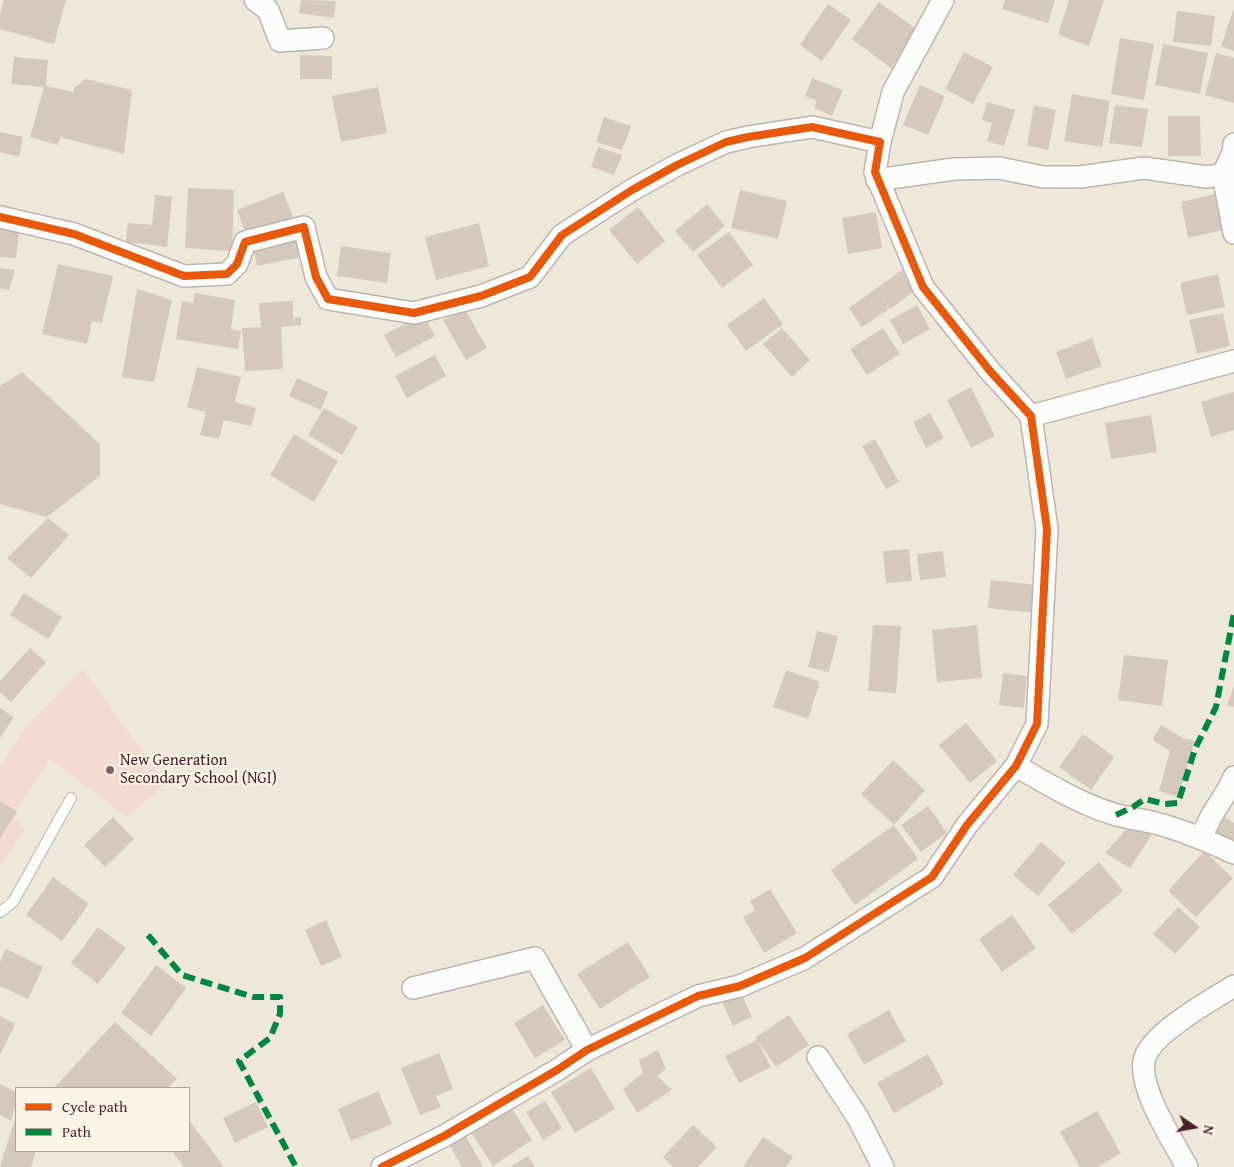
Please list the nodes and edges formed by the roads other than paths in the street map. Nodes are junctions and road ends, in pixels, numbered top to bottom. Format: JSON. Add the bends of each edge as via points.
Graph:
{"nodes":[{"id":1,"x":255,"y":0,"type":"edge"},
{"id":2,"x":944,"y":0,"type":"edge"},
{"id":3,"x":323,"y":38,"type":"dead end"},
{"id":4,"x":880,"y":142,"type":"junction"},
{"id":5,"x":1234,"y":144,"type":"edge"},
{"id":6,"x":1223,"y":174,"type":"junction"},
{"id":7,"x":877,"y":180,"type":"junction"},
{"id":8,"x":0,"y":217,"type":"edge"},
{"id":9,"x":1234,"y":233,"type":"edge"},
{"id":10,"x":1234,"y":361,"type":"edge"},
{"id":11,"x":1030,"y":416,"type":"junction"},
{"id":12,"x":1016,"y":766,"type":"junction"},
{"id":13,"x":1234,"y":777,"type":"edge"},
{"id":14,"x":71,"y":798,"type":"dead end"},
{"id":15,"x":1201,"y":837,"type":"junction"},
{"id":16,"x":1234,"y":853,"type":"edge"},
{"id":17,"x":0,"y":912,"type":"edge"},
{"id":18,"x":1234,"y":986,"type":"edge"},
{"id":19,"x":413,"y":988,"type":"dead end"},
{"id":20,"x":587,"y":1050,"type":"junction"},
{"id":21,"x":818,"y":1057,"type":"dead end"},
{"id":22,"x":382,"y":1167,"type":"edge"},
{"id":23,"x":883,"y":1167,"type":"edge"},
{"id":24,"x":1187,"y":1167,"type":"edge"}],
"edges":[{"from":1,"to":3,"type":"street","via":[[268,10],[280,41]]},
{"from":2,"to":4,"type":"street","via":[[893,92]]},
{"from":4,"to":7,"type":"street","via":[[874,172]]},
{"from":4,"to":8,"type":"street","via":[[812,127],[726,142],[677,165],[562,235],[530,277],[481,296],[414,313],[328,299],[316,277],[304,227],[246,242],[238,264],[227,274],[184,276],[74,234]]},
{"from":5,"to":6,"type":"street"},
{"from":6,"to":7,"type":"street","via":[[1207,177],[1144,168],[1080,177],[1043,177],[998,168],[954,168]]},
{"from":6,"to":9,"type":"street"},
{"from":7,"to":11,"type":"street","via":[[923,287]]},
{"from":10,"to":11,"type":"street"},
{"from":11,"to":12,"type":"street","via":[[1047,529],[1037,724]]},
{"from":12,"to":15,"type":"street","via":[[1065,794],[1116,815]]},
{"from":12,"to":20,"type":"street","via":[[967,825],[932,877],[806,958],[740,986],[698,996]]},
{"from":13,"to":15,"type":"street"},
{"from":14,"to":17,"type":"lane","via":[[13,902]]},
{"from":15,"to":16,"type":"street"},
{"from":18,"to":24,"type":"street","via":[[1162,1033],[1144,1060],[1144,1074],[1154,1105]]},
{"from":19,"to":20,"type":"street","via":[[534,958]]},
{"from":20,"to":22,"type":"street","via":[[444,1136]]},
{"from":21,"to":23,"type":"street","via":[[858,1118]]}]}
